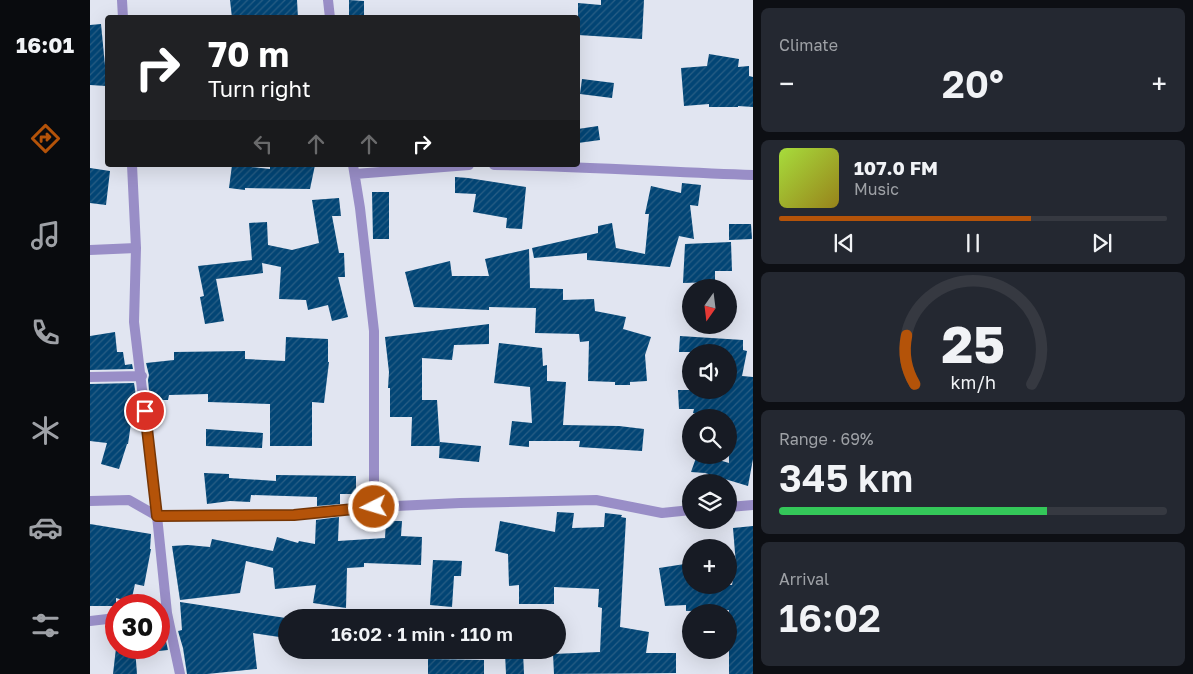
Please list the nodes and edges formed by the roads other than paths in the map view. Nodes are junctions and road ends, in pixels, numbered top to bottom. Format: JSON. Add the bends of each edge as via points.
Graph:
{"nodes":[{"id":1,"x":122,"y":0,"type":"edge"},
{"id":2,"x":328,"y":0,"type":"edge"},
{"id":3,"x":123,"y":15,"type":"edge"},
{"id":4,"x":330,"y":15,"type":"edge"},
{"id":5,"x":580,"y":166,"type":"edge"},
{"id":6,"x":132,"y":167,"type":"edge"},
{"id":7,"x":412,"y":167,"type":"edge"},
{"id":8,"x":354,"y":169,"type":"edge"},
{"id":9,"x":753,"y":175,"type":"edge"},
{"id":10,"x":136,"y":248,"type":"junction"},
{"id":11,"x":90,"y":250,"type":"edge"},
{"id":12,"x":142,"y":376,"type":"junction"},
{"id":13,"x":90,"y":377,"type":"edge"},
{"id":14,"x":90,"y":501,"type":"edge"},
{"id":15,"x":753,"y":505,"type":"edge"},
{"id":16,"x":737,"y":506,"type":"edge"},
{"id":17,"x":374,"y":507,"type":"junction"},
{"id":18,"x":682,"y":511,"type":"edge"},
{"id":19,"x":157,"y":516,"type":"junction"},
{"id":20,"x":162,"y":594,"type":"edge"},
{"id":21,"x":105,"y":619,"type":"edge"},
{"id":22,"x":90,"y":621,"type":"edge"},
{"id":23,"x":170,"y":638,"type":"edge"},
{"id":24,"x":180,"y":674,"type":"edge"}],
"edges":[{"from":1,"to":3,"type":"street"},
{"from":2,"to":4,"type":"street"},
{"from":5,"to":9,"type":"street"},
{"from":6,"to":10,"type":"street"},
{"from":7,"to":8,"type":"street"},
{"from":8,"to":17,"type":"street","via":[[374,330]]},
{"from":10,"to":11,"type":"street"},
{"from":10,"to":12,"type":"street","via":[[134,322]]},
{"from":12,"to":13,"type":"street"},
{"from":12,"to":19,"type":"street"},
{"from":14,"to":19,"type":"street","via":[[129,500]]},
{"from":15,"to":16,"type":"street"},
{"from":17,"to":18,"type":"street","via":[[596,500],[662,513]]},
{"from":17,"to":19,"type":"street","via":[[294,515]]},
{"from":19,"to":20,"type":"street"},
{"from":21,"to":22,"type":"street"},
{"from":23,"to":24,"type":"street"}]}
